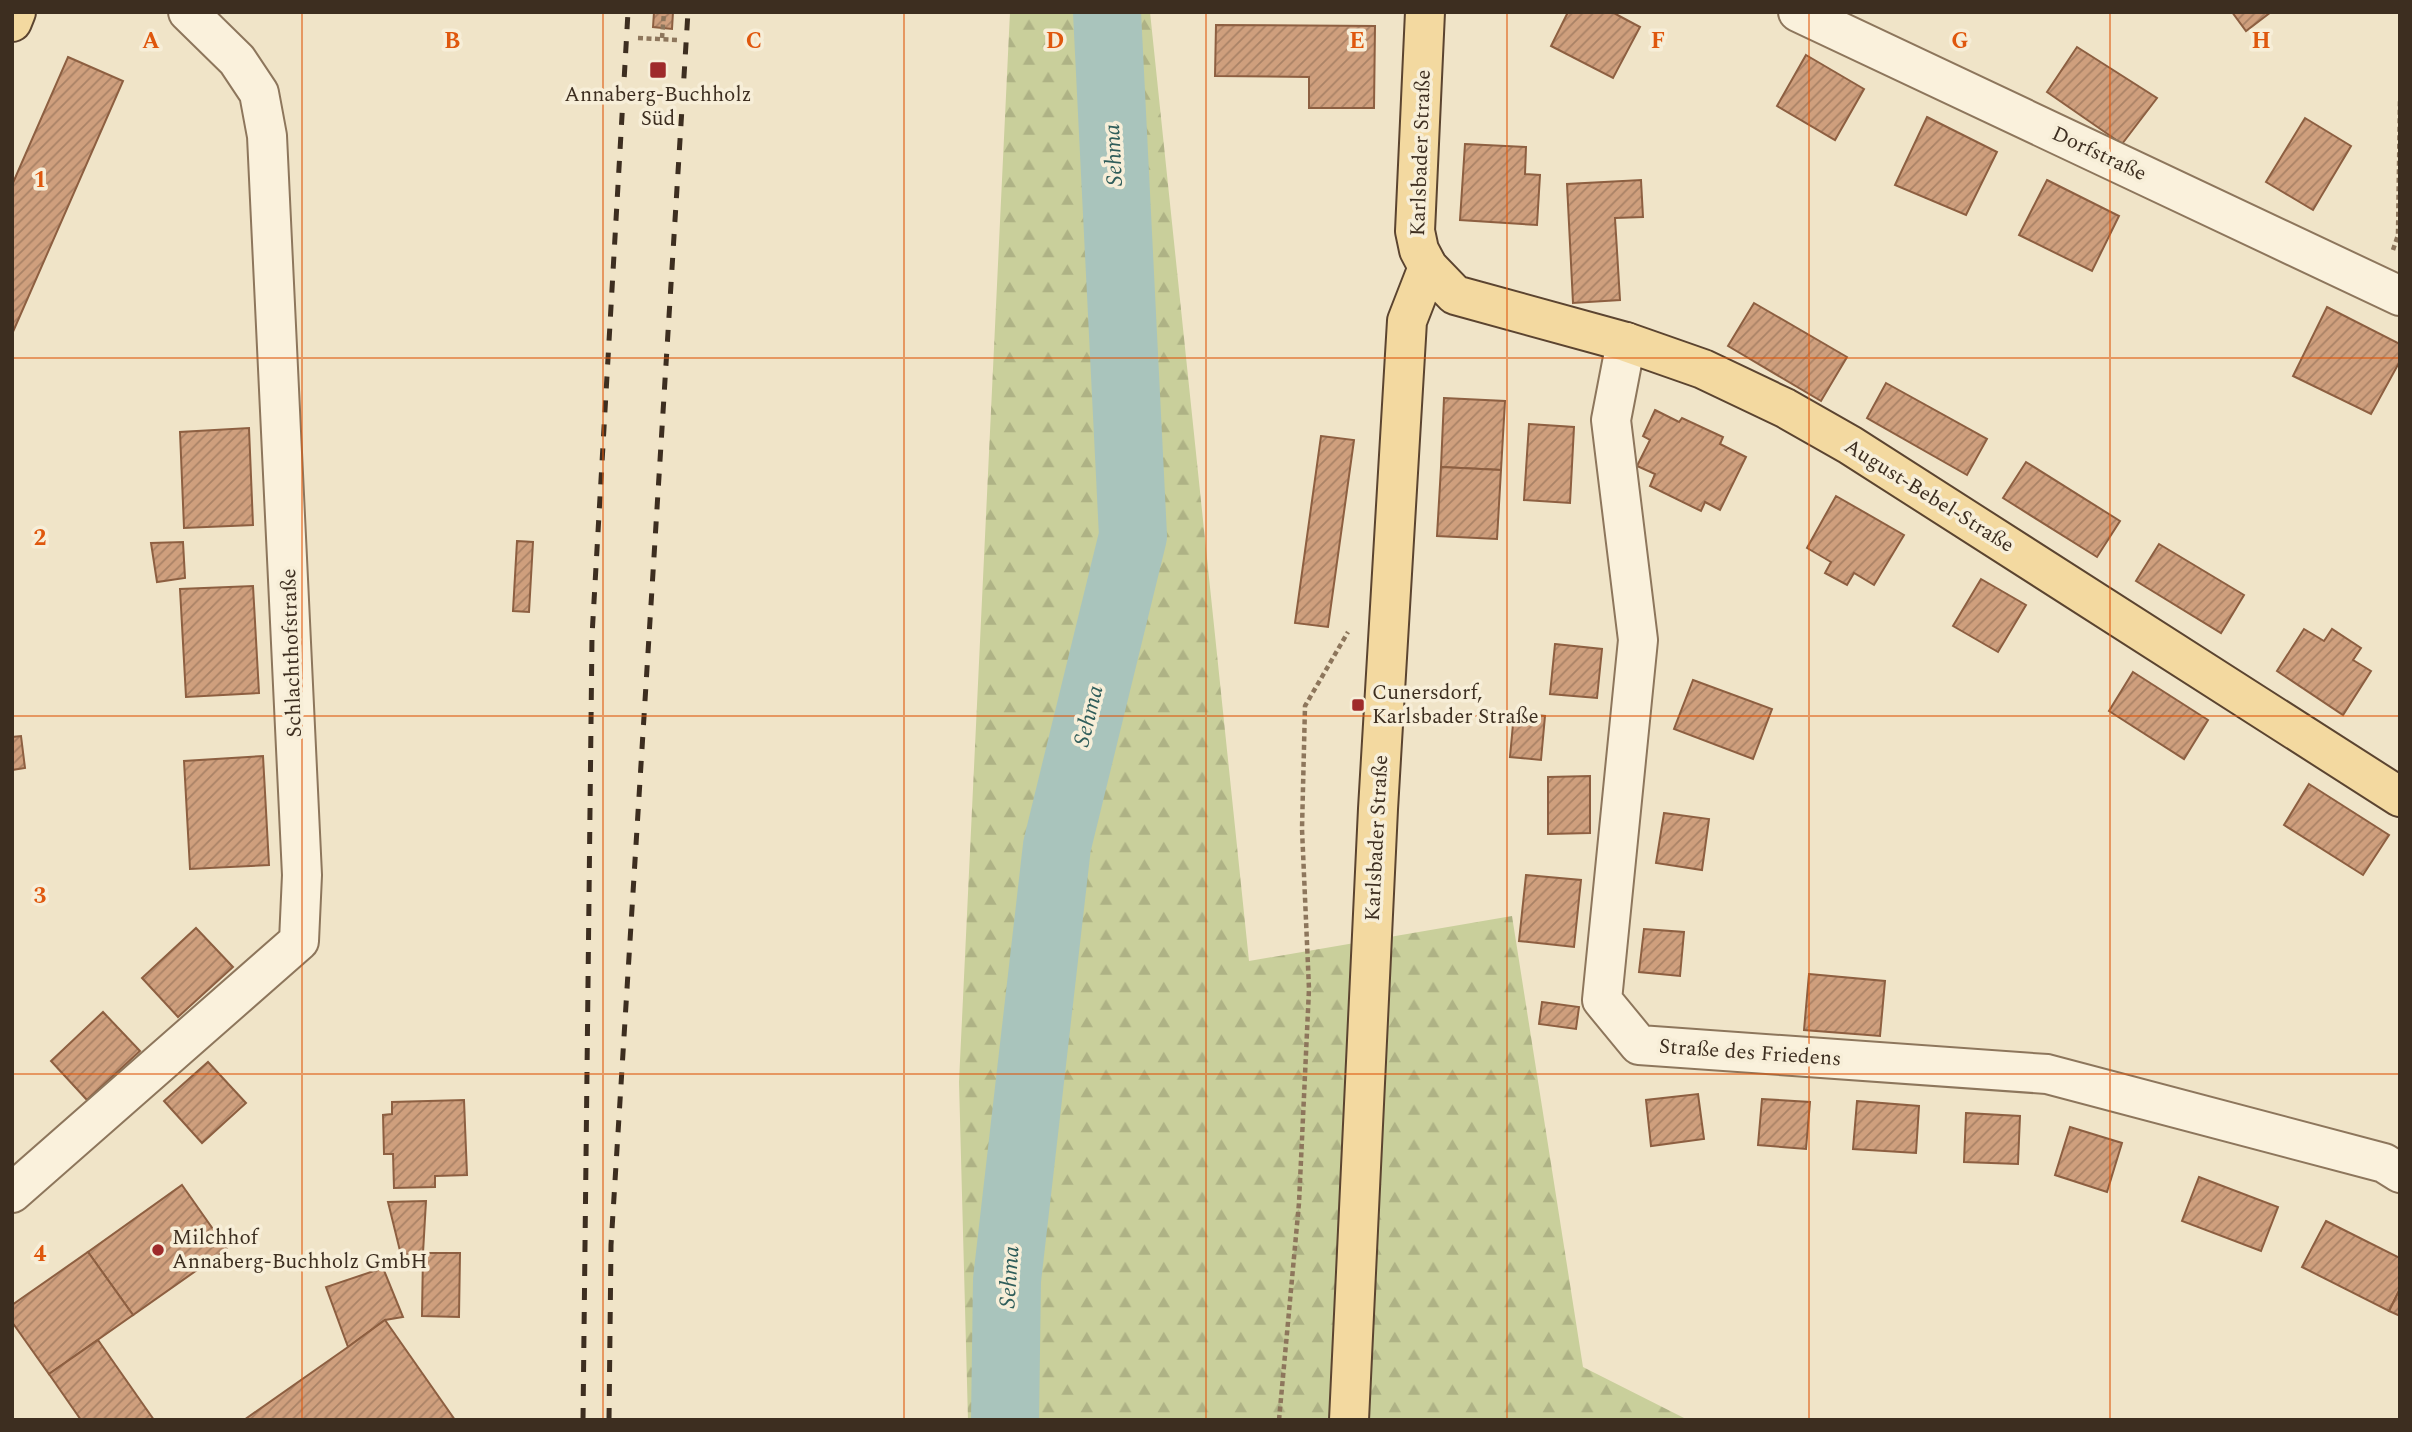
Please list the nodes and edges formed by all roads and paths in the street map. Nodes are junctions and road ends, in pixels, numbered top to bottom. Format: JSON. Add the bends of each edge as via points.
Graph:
{"nodes":[{"id":1,"x":16,"y":12,"type":"edge"},
{"id":2,"x":188,"y":12,"type":"edge"},
{"id":3,"x":664,"y":12,"type":"edge"},
{"id":4,"x":1425,"y":12,"type":"edge"},
{"id":5,"x":1798,"y":12,"type":"edge"},
{"id":6,"x":12,"y":22,"type":"edge"},
{"id":7,"x":638,"y":38,"type":"dead end"},
{"id":8,"x":662,"y":38,"type":"junction"},
{"id":9,"x":677,"y":40,"type":"dead end"},
{"id":10,"x":2400,"y":99,"type":"edge"},
{"id":11,"x":1428,"y":267,"type":"junction"},
{"id":12,"x":2389,"y":292,"type":"edge"},
{"id":13,"x":1626,"y":342,"type":"junction"},
{"id":14,"x":1353,"y":624,"type":"dead end"},
{"id":15,"x":2400,"y":797,"type":"edge"},
{"id":16,"x":2400,"y":1173,"type":"edge"},
{"id":17,"x":12,"y":1193,"type":"edge"},
{"id":18,"x":1279,"y":1420,"type":"edge"},
{"id":19,"x":1349,"y":1420,"type":"edge"}],
"edges":[{"from":1,"to":6,"type":"main road"},
{"from":2,"to":17,"type":"street","name":"Schlachthofstraße","via":[[237,60],[258,93],[267,136],[301,861],[299,941]]},
{"from":3,"to":8,"type":"path"},
{"from":4,"to":11,"type":"main road","name":"Karlsbader Straße","via":[[1415,231]]},
{"from":5,"to":12,"type":"street","name":"Dorfstraße"},
{"from":7,"to":8,"type":"path"},
{"from":8,"to":9,"type":"path"},
{"from":10,"to":12,"type":"path","via":[[2399,235]]},
{"from":11,"to":13,"type":"main road","name":"August-Bebel-Straße","via":[[1455,295],[1475,303]]},
{"from":11,"to":19,"type":"main road","name":"Karlsbader Straße","via":[[1407,321]]},
{"from":13,"to":15,"type":"main road","name":"August-Bebel-Straße","via":[[1703,369],[1850,445]]},
{"from":13,"to":16,"type":"street","name":"Straße des Friedens","via":[[1611,420],[1638,640],[1602,1000],[1639,1045],[2046,1074],[2384,1163]]},
{"from":14,"to":18,"type":"path","via":[[1305,706],[1301,829],[1309,989],[1299,1203]]}]}
